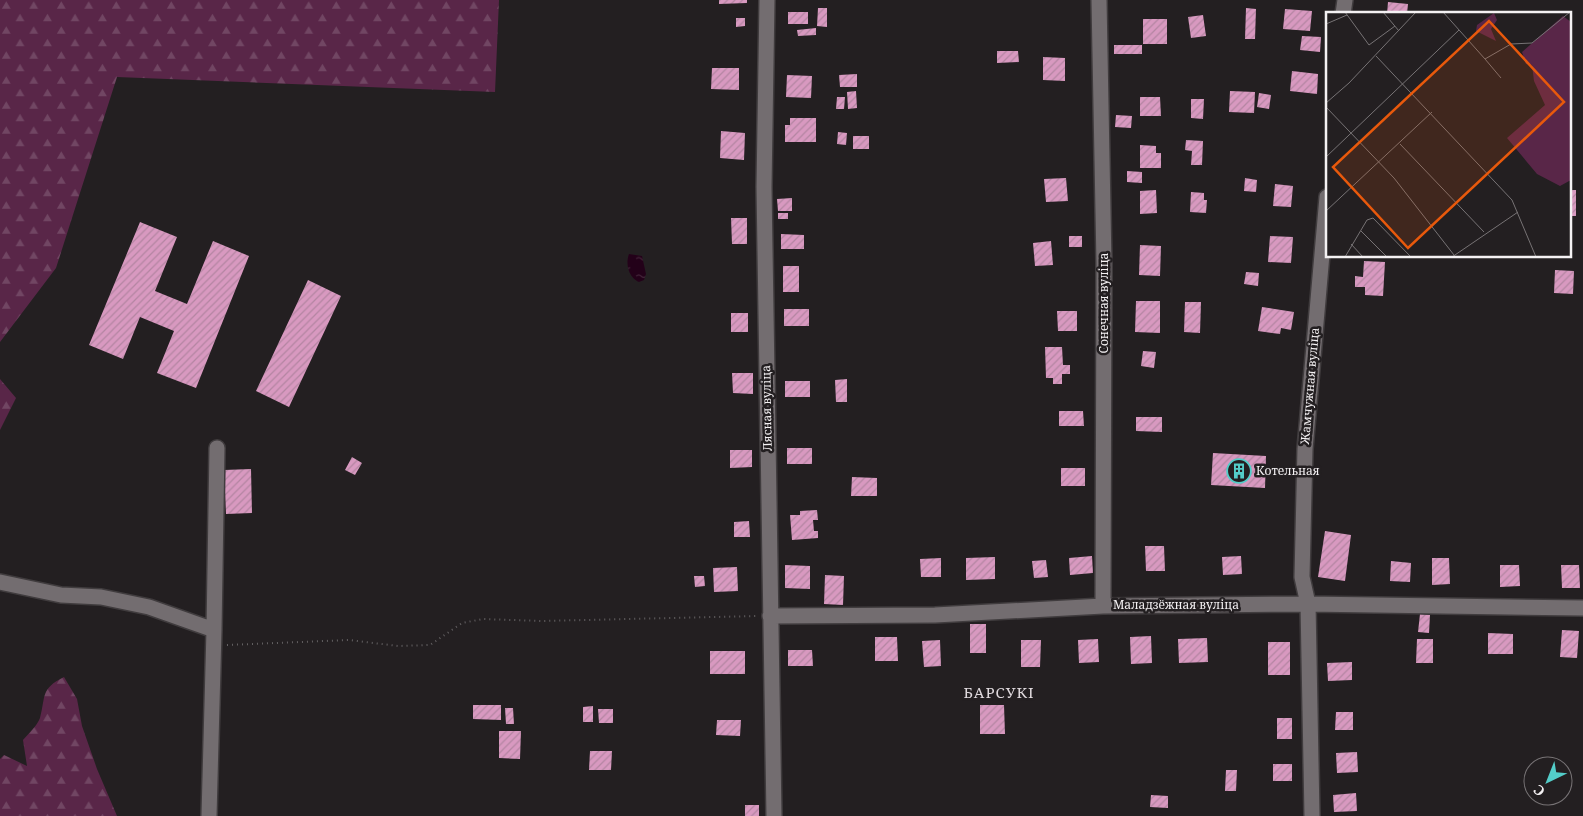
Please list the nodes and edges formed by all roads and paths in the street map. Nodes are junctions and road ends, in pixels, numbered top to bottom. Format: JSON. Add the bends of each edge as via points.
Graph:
{"nodes":[{"id":1,"x":768,"y":0,"type":"edge"},
{"id":2,"x":1099,"y":0,"type":"edge"},
{"id":3,"x":1326,"y":208,"type":"edge"},
{"id":4,"x":218,"y":448,"type":"dead end"},
{"id":5,"x":0,"y":582,"type":"edge"},
{"id":6,"x":1308,"y":604,"type":"junction"},
{"id":7,"x":1103,"y":606,"type":"junction"},
{"id":8,"x":1583,"y":608,"type":"edge"},
{"id":9,"x":770,"y":616,"type":"junction"},
{"id":10,"x":214,"y":638,"type":"junction"},
{"id":11,"x":209,"y":816,"type":"edge"},
{"id":12,"x":774,"y":816,"type":"edge"},
{"id":13,"x":1312,"y":816,"type":"edge"}],
"edges":[{"from":1,"to":9,"type":"street","name":"Лясная вуліца","via":[[764,187]]},
{"from":2,"to":7,"type":"street","name":"Сонечная вуліца","via":[[1104,264]]},
{"from":3,"to":6,"type":"street","name":"Жамчужная вуліца","via":[[1305,450],[1302,577]]},
{"from":4,"to":10,"type":"street"},
{"from":5,"to":10,"type":"street","via":[[61,596],[100,598],[150,607]]},
{"from":6,"to":7,"type":"street","name":"Маладзёжная вуліца"},
{"from":6,"to":8,"type":"street","name":"Маладзёжная вуліца"},
{"from":6,"to":13,"type":"street","name":"Жамчужная вуліца"},
{"from":7,"to":9,"type":"street","name":"Маладзёжная вуліца","via":[[935,615]]},
{"from":9,"to":10,"type":"path","via":[[542,621],[483,619],[462,623],[430,646],[349,640]]},
{"from":9,"to":12,"type":"street","name":"Лясная вуліца"},
{"from":10,"to":11,"type":"street"}]}
